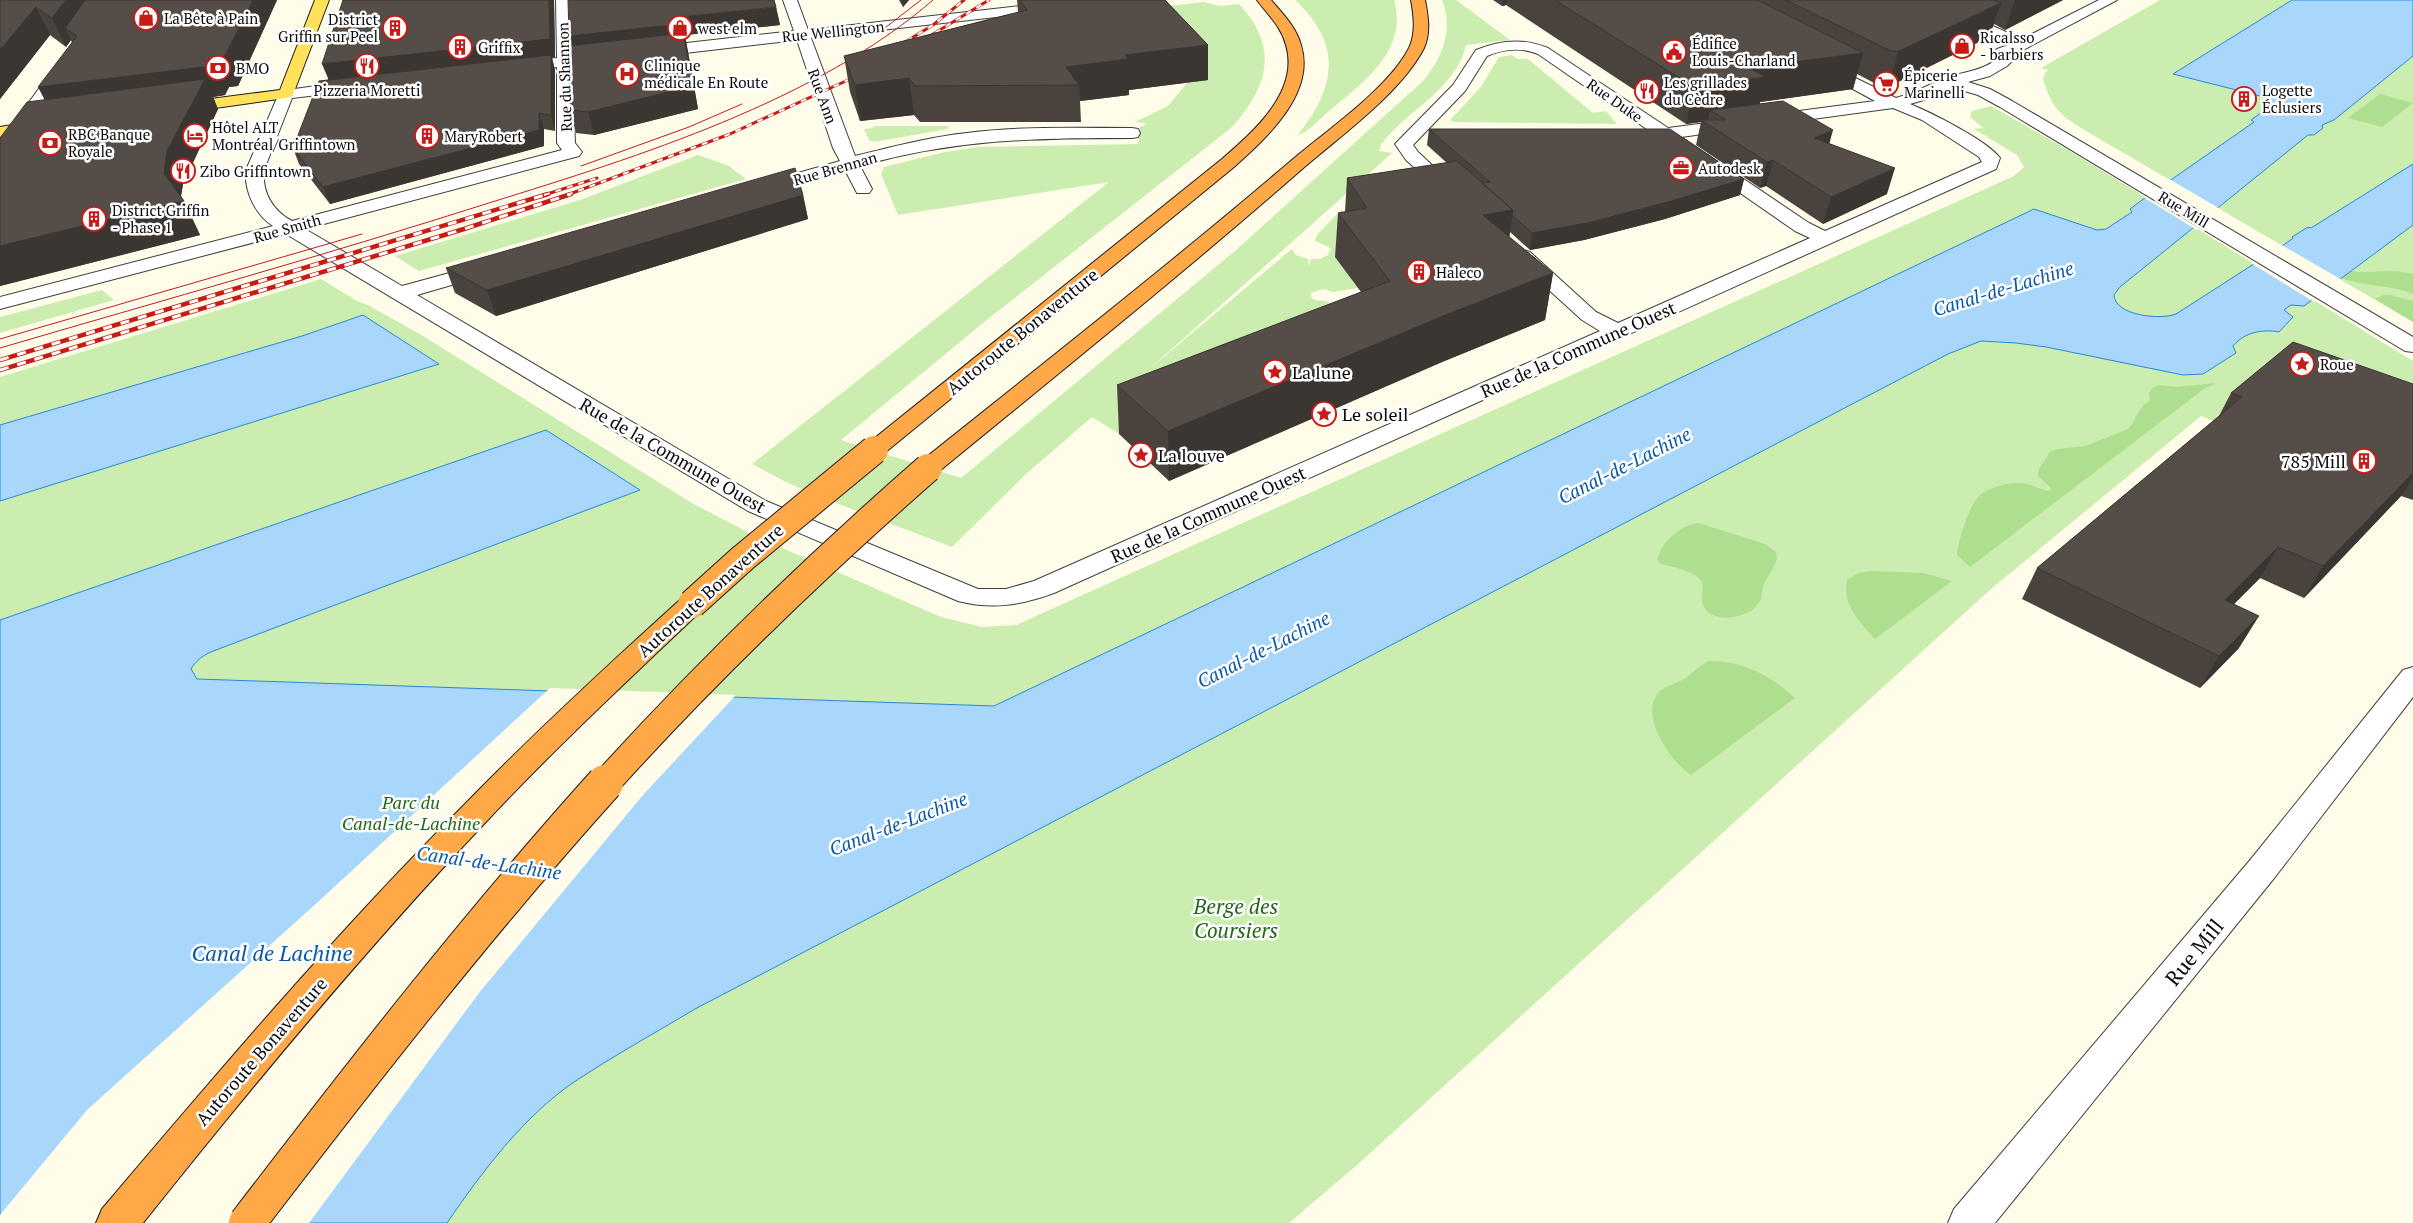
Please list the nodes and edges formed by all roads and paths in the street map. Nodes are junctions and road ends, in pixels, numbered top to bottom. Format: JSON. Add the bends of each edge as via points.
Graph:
{"nodes":[{"id":1,"x":322,"y":0,"type":"edge"},
{"id":2,"x":563,"y":0,"type":"edge"},
{"id":3,"x":790,"y":0,"type":"edge"},
{"id":4,"x":1111,"y":0,"type":"edge"},
{"id":5,"x":1264,"y":0,"type":"edge"},
{"id":6,"x":1418,"y":0,"type":"edge"},
{"id":7,"x":1924,"y":0,"type":"edge"},
{"id":8,"x":2110,"y":0,"type":"edge"},
{"id":9,"x":802,"y":35,"type":"junction"},
{"id":10,"x":2023,"y":45,"type":"junction"},
{"id":11,"x":74,"y":49,"type":"edge"},
{"id":12,"x":639,"y":54,"type":"edge"},
{"id":13,"x":620,"y":56,"type":"edge"},
{"id":14,"x":1809,"y":59,"type":"edge"},
{"id":15,"x":564,"y":62,"type":"junction"},
{"id":16,"x":499,"y":69,"type":"edge"},
{"id":17,"x":1950,"y":82,"type":"junction"},
{"id":18,"x":365,"y":84,"type":"edge"},
{"id":19,"x":286,"y":94,"type":"junction"},
{"id":20,"x":1896,"y":103,"type":"junction"},
{"id":21,"x":169,"y":109,"type":"edge"},
{"id":22,"x":55,"y":124,"type":"edge"},
{"id":23,"x":19,"y":128,"type":"junction"},
{"id":24,"x":0,"y":130,"type":"edge"},
{"id":25,"x":1132,"y":133,"type":"dead end"},
{"id":26,"x":1664,"y":134,"type":"junction"},
{"id":27,"x":1641,"y":136,"type":"edge"},
{"id":28,"x":573,"y":152,"type":"joint"},
{"id":29,"x":0,"y":154,"type":"edge"},
{"id":30,"x":850,"y":164,"type":"junction"},
{"id":31,"x":862,"y":189,"type":"dead end"},
{"id":32,"x":743,"y":195,"type":"edge"},
{"id":33,"x":1462,"y":201,"type":"edge"},
{"id":34,"x":287,"y":228,"type":"junction"},
{"id":35,"x":1826,"y":239,"type":"junction"},
{"id":36,"x":1506,"y":241,"type":"edge"},
{"id":37,"x":506,"y":263,"type":"edge"},
{"id":38,"x":401,"y":293,"type":"junction"},
{"id":39,"x":0,"y":303,"type":"edge"},
{"id":40,"x":1616,"y":331,"type":"junction"},
{"id":41,"x":2413,"y":346,"type":"edge"},
{"id":42,"x":2413,"y":677,"type":"edge"},
{"id":43,"x":117,"y":1223,"type":"edge"},
{"id":44,"x":247,"y":1223,"type":"edge"},
{"id":45,"x":1968,"y":1223,"type":"edge"}],
"edges":[{"from":1,"to":19,"type":"main road"},
{"from":2,"to":15,"type":"street","name":"Rue du Shannon"},
{"from":3,"to":9,"type":"street","name":"Rue Ann"},
{"from":4,"to":9,"type":"street","name":"Rue Wellington"},
{"from":5,"to":43,"type":"highway","name":"Autoroute Bonaventure","bridge":true,"via":[[1286,27],[1296,64],[1289,93],[1270,124],[1228,163],[743,558],[612,677],[522,764],[321,982]]},
{"from":6,"to":44,"type":"highway","bridge":true,"via":[[1422,21],[1416,47],[1402,69],[1378,95],[1222,230],[850,534],[688,691],[614,770],[478,928]]},
{"from":7,"to":10,"type":"street"},
{"from":8,"to":10,"type":"street"},
{"from":9,"to":12,"type":"street","name":"Rue Wellington"},
{"from":9,"to":30,"type":"street","name":"Rue Ann"},
{"from":10,"to":17,"type":"street","via":[[1984,72]]},
{"from":10,"to":17,"type":"street","via":[[1979,59]]},
{"from":11,"to":23,"type":"street"},
{"from":13,"to":15,"type":"street"},
{"from":14,"to":20,"type":"street"},
{"from":15,"to":16,"type":"street"},
{"from":15,"to":28,"type":"street","name":"Rue du Shannon","via":[[566,143]]},
{"from":17,"to":20,"type":"street","via":[[1921,96]]},
{"from":17,"to":41,"type":"street","name":"Rue Mill","via":[[1990,95]]},
{"from":18,"to":19,"type":"street"},
{"from":19,"to":21,"type":"main road"},
{"from":19,"to":34,"type":"street","name":"Rue de la Commune Ouest","via":[[253,181],[261,202]]},
{"from":20,"to":26,"type":"street"},
{"from":20,"to":35,"type":"street","name":"Rue de la Commune Ouest","via":[[1980,149],[1991,158],[1990,165]]},
{"from":22,"to":23,"type":"main road"},
{"from":23,"to":24,"type":"main road"},
{"from":23,"to":29,"type":"street"},
{"from":25,"to":30,"type":"street","name":"Rue Brennan","via":[[985,136],[932,144]]},
{"from":26,"to":27,"type":"street"},
{"from":26,"to":33,"type":"street","name":"Rue Duke","via":[[1543,51],[1524,46],[1502,47],[1481,53],[1425,133],[1405,141],[1406,149]]},
{"from":26,"to":35,"type":"street","name":"Rue Duke","via":[[1802,227]]},
{"from":28,"to":34,"type":"street","name":"Rue Smith"},
{"from":30,"to":31,"type":"street","name":"Rue Ann"},
{"from":30,"to":32,"type":"street","name":"Rue Brennan"},
{"from":34,"to":38,"type":"street","name":"Rue de la Commune Ouest"},
{"from":34,"to":39,"type":"street","name":"Rue Smith"},
{"from":35,"to":40,"type":"street","name":"Rue de la Commune Ouest"},
{"from":36,"to":40,"type":"street","via":[[1589,316]]},
{"from":37,"to":38,"type":"street"},
{"from":38,"to":40,"type":"street","name":"Rue de la Commune Ouest","via":[[757,506],[915,574],[988,600],[1044,587]]},
{"from":42,"to":45,"type":"street","name":"Rue Mill","via":[[2257,875]]}]}
